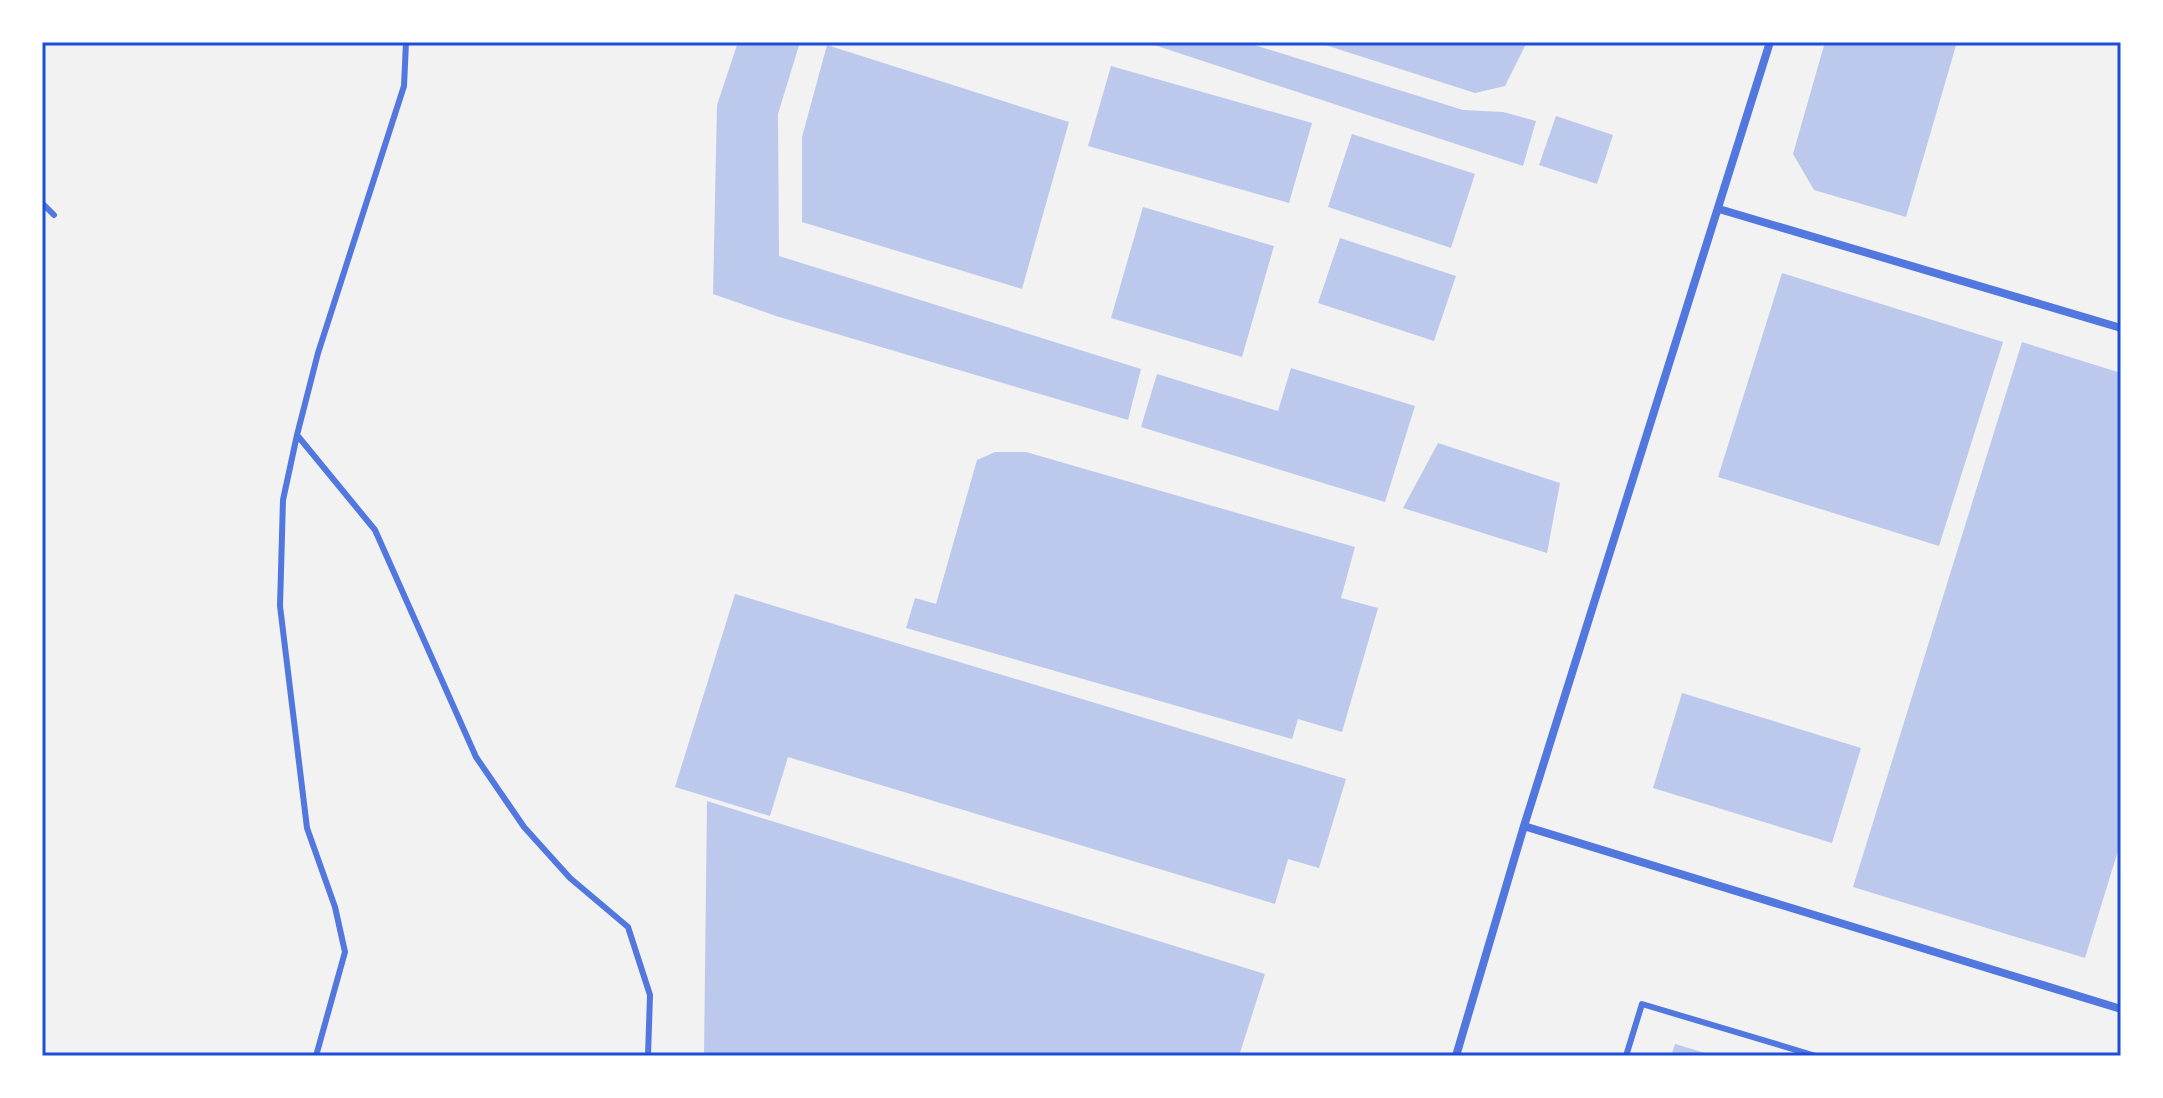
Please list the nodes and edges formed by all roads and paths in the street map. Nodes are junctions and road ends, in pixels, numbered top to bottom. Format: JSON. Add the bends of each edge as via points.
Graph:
{"nodes":[{"id":1,"x":406,"y":42,"type":"edge"},
{"id":2,"x":1770,"y":42,"type":"edge"},
{"id":3,"x":42,"y":203,"type":"edge"},
{"id":4,"x":1719,"y":209,"type":"junction"},
{"id":5,"x":54,"y":215,"type":"dead end"},
{"id":6,"x":2121,"y":328,"type":"edge"},
{"id":7,"x":297,"y":435,"type":"junction"},
{"id":8,"x":1524,"y":826,"type":"junction"},
{"id":9,"x":2121,"y":1009,"type":"edge"},
{"id":10,"x":316,"y":1056,"type":"edge"},
{"id":11,"x":648,"y":1056,"type":"edge"},
{"id":12,"x":1456,"y":1056,"type":"edge"},
{"id":13,"x":1626,"y":1056,"type":"edge"},
{"id":14,"x":1816,"y":1056,"type":"edge"}],
"edges":[{"from":1,"to":7,"type":"lane","via":[[404,86]]},
{"from":2,"to":4,"type":"street"},
{"from":3,"to":5,"type":"lane"},
{"from":4,"to":6,"type":"street"},
{"from":4,"to":8,"type":"street"},
{"from":7,"to":10,"type":"lane","via":[[283,500],[280,606],[307,828],[345,952]]},
{"from":7,"to":11,"type":"lane","via":[[375,530],[484,769],[533,838],[628,927],[650,995]]},
{"from":8,"to":9,"type":"street"},
{"from":8,"to":12,"type":"street"},
{"from":13,"to":14,"type":"lane","via":[[1642,1004]]}]}
